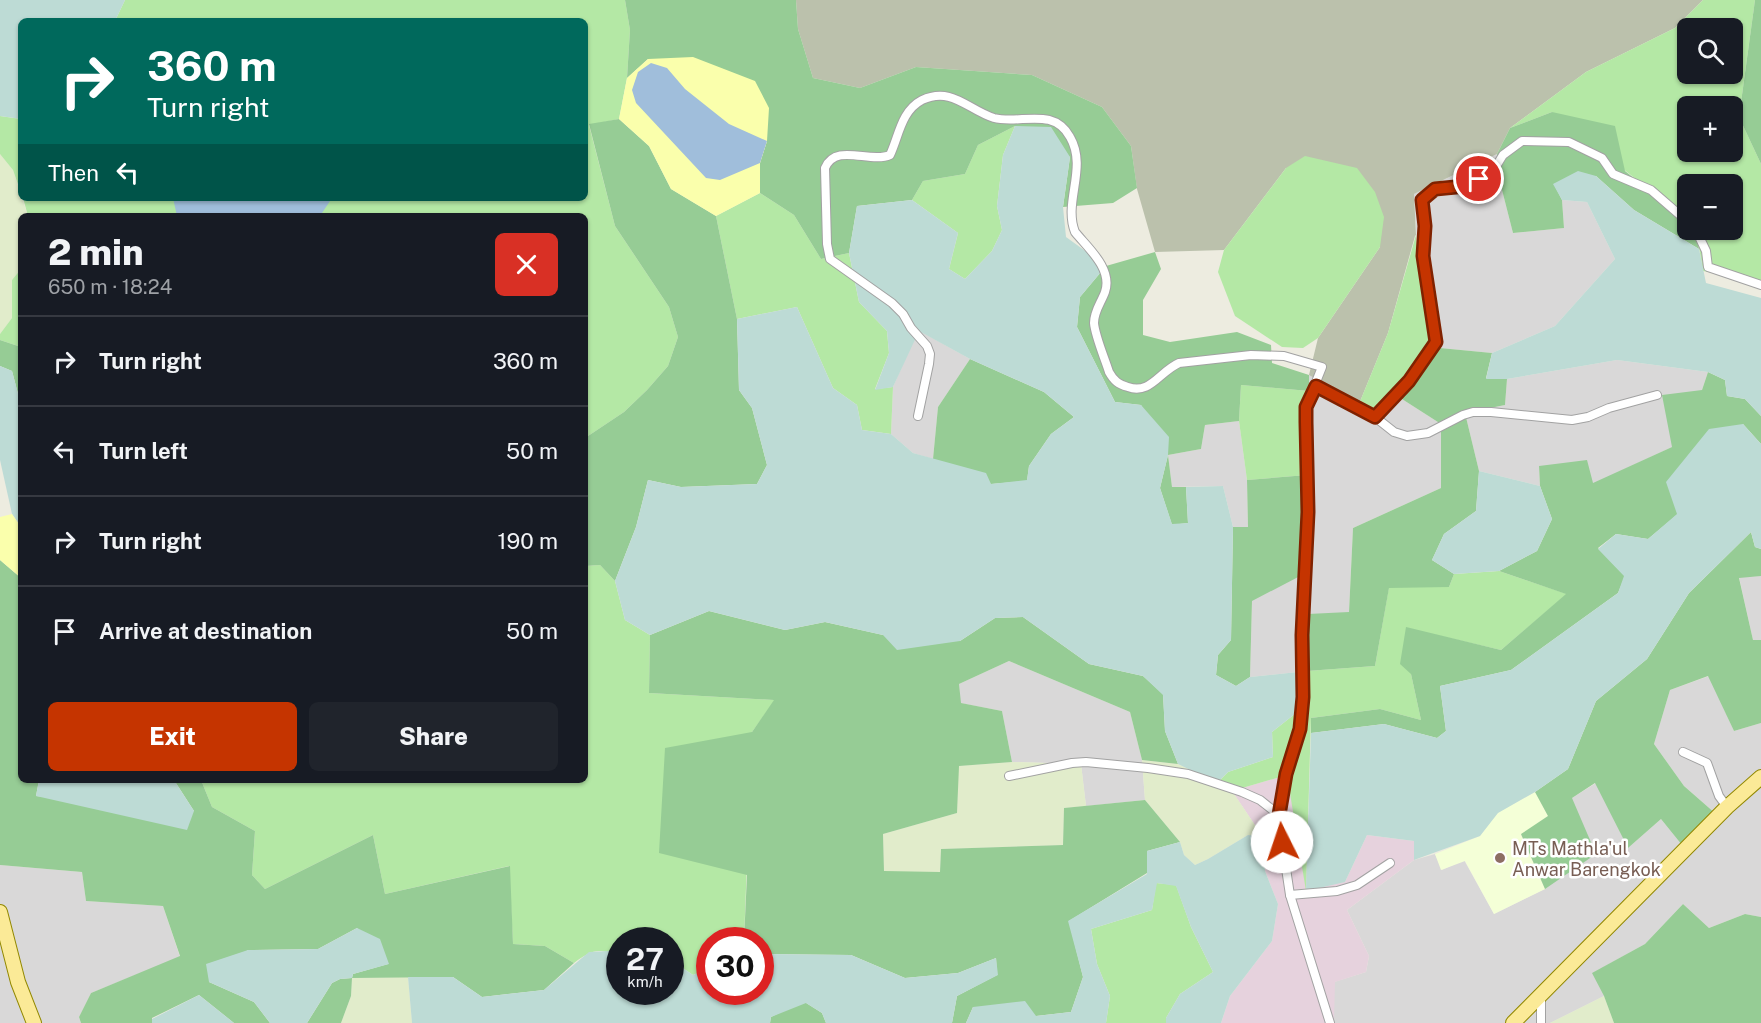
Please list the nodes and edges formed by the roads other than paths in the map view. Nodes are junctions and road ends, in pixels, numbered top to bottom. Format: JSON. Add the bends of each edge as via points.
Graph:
{"nodes":[{"id":1,"x":1677,"y":212,"type":"edge"},
{"id":2,"x":1701,"y":240,"type":"edge"},
{"id":3,"x":1761,"y":285,"type":"edge"},
{"id":4,"x":1316,"y":386,"type":"junction"},
{"id":5,"x":1657,"y":395,"type":"dead end"},
{"id":6,"x":918,"y":416,"type":"dead end"},
{"id":7,"x":1375,"y":417,"type":"junction"},
{"id":8,"x":1683,"y":753,"type":"dead end"},
{"id":9,"x":1009,"y":776,"type":"dead end"},
{"id":10,"x":1761,"y":777,"type":"edge"},
{"id":11,"x":1727,"y":807,"type":"junction"},
{"id":12,"x":1279,"y":815,"type":"junction"},
{"id":13,"x":1390,"y":863,"type":"dead end"},
{"id":14,"x":1290,"y":895,"type":"junction"},
{"id":15,"x":0,"y":912,"type":"edge"},
{"id":16,"x":1541,"y":995,"type":"junction"},
{"id":17,"x":34,"y":1023,"type":"edge"},
{"id":18,"x":1330,"y":1023,"type":"edge"},
{"id":19,"x":1513,"y":1023,"type":"edge"},
{"id":20,"x":1541,"y":1023,"type":"edge"}],
"edges":[{"from":1,"to":7,"type":"street","via":[[1651,190],[1613,174],[1602,159],[1569,142],[1522,141],[1503,155],[1492,173],[1466,186],[1435,189],[1422,200],[1423,256],[1436,342],[1409,381]]},
{"from":2,"to":3,"type":"street","via":[[1708,267]]},
{"from":4,"to":6,"type":"street","via":[[1322,367],[1284,356],[1251,355],[1179,363],[1144,389],[1119,385],[1109,372],[1094,324],[1095,311],[1107,285],[1104,270],[1073,226],[1077,166],[1070,136],[1053,121],[994,118],[954,98],[935,95],[919,101],[910,110],[890,155],[836,156],[825,168],[830,259],[892,303],[927,346],[929,364]]},
{"from":4,"to":7,"type":"street"},
{"from":4,"to":12,"type":"street","via":[[1306,407],[1308,512],[1303,697],[1300,729]]},
{"from":5,"to":7,"type":"street","via":[[1572,420],[1473,412],[1414,436],[1395,432]]},
{"from":8,"to":11,"type":"street","via":[[1707,763]]},
{"from":9,"to":12,"type":"street","via":[[1086,762],[1148,768],[1188,774],[1242,792]]},
{"from":10,"to":11,"type":"main road"},
{"from":11,"to":16,"type":"main road"},
{"from":12,"to":14,"type":"street"},
{"from":13,"to":14,"type":"street","via":[[1357,885]]},
{"from":14,"to":18,"type":"street"},
{"from":15,"to":17,"type":"main road","via":[[18,982]]},
{"from":16,"to":19,"type":"main road"},
{"from":16,"to":20,"type":"street"}]}
